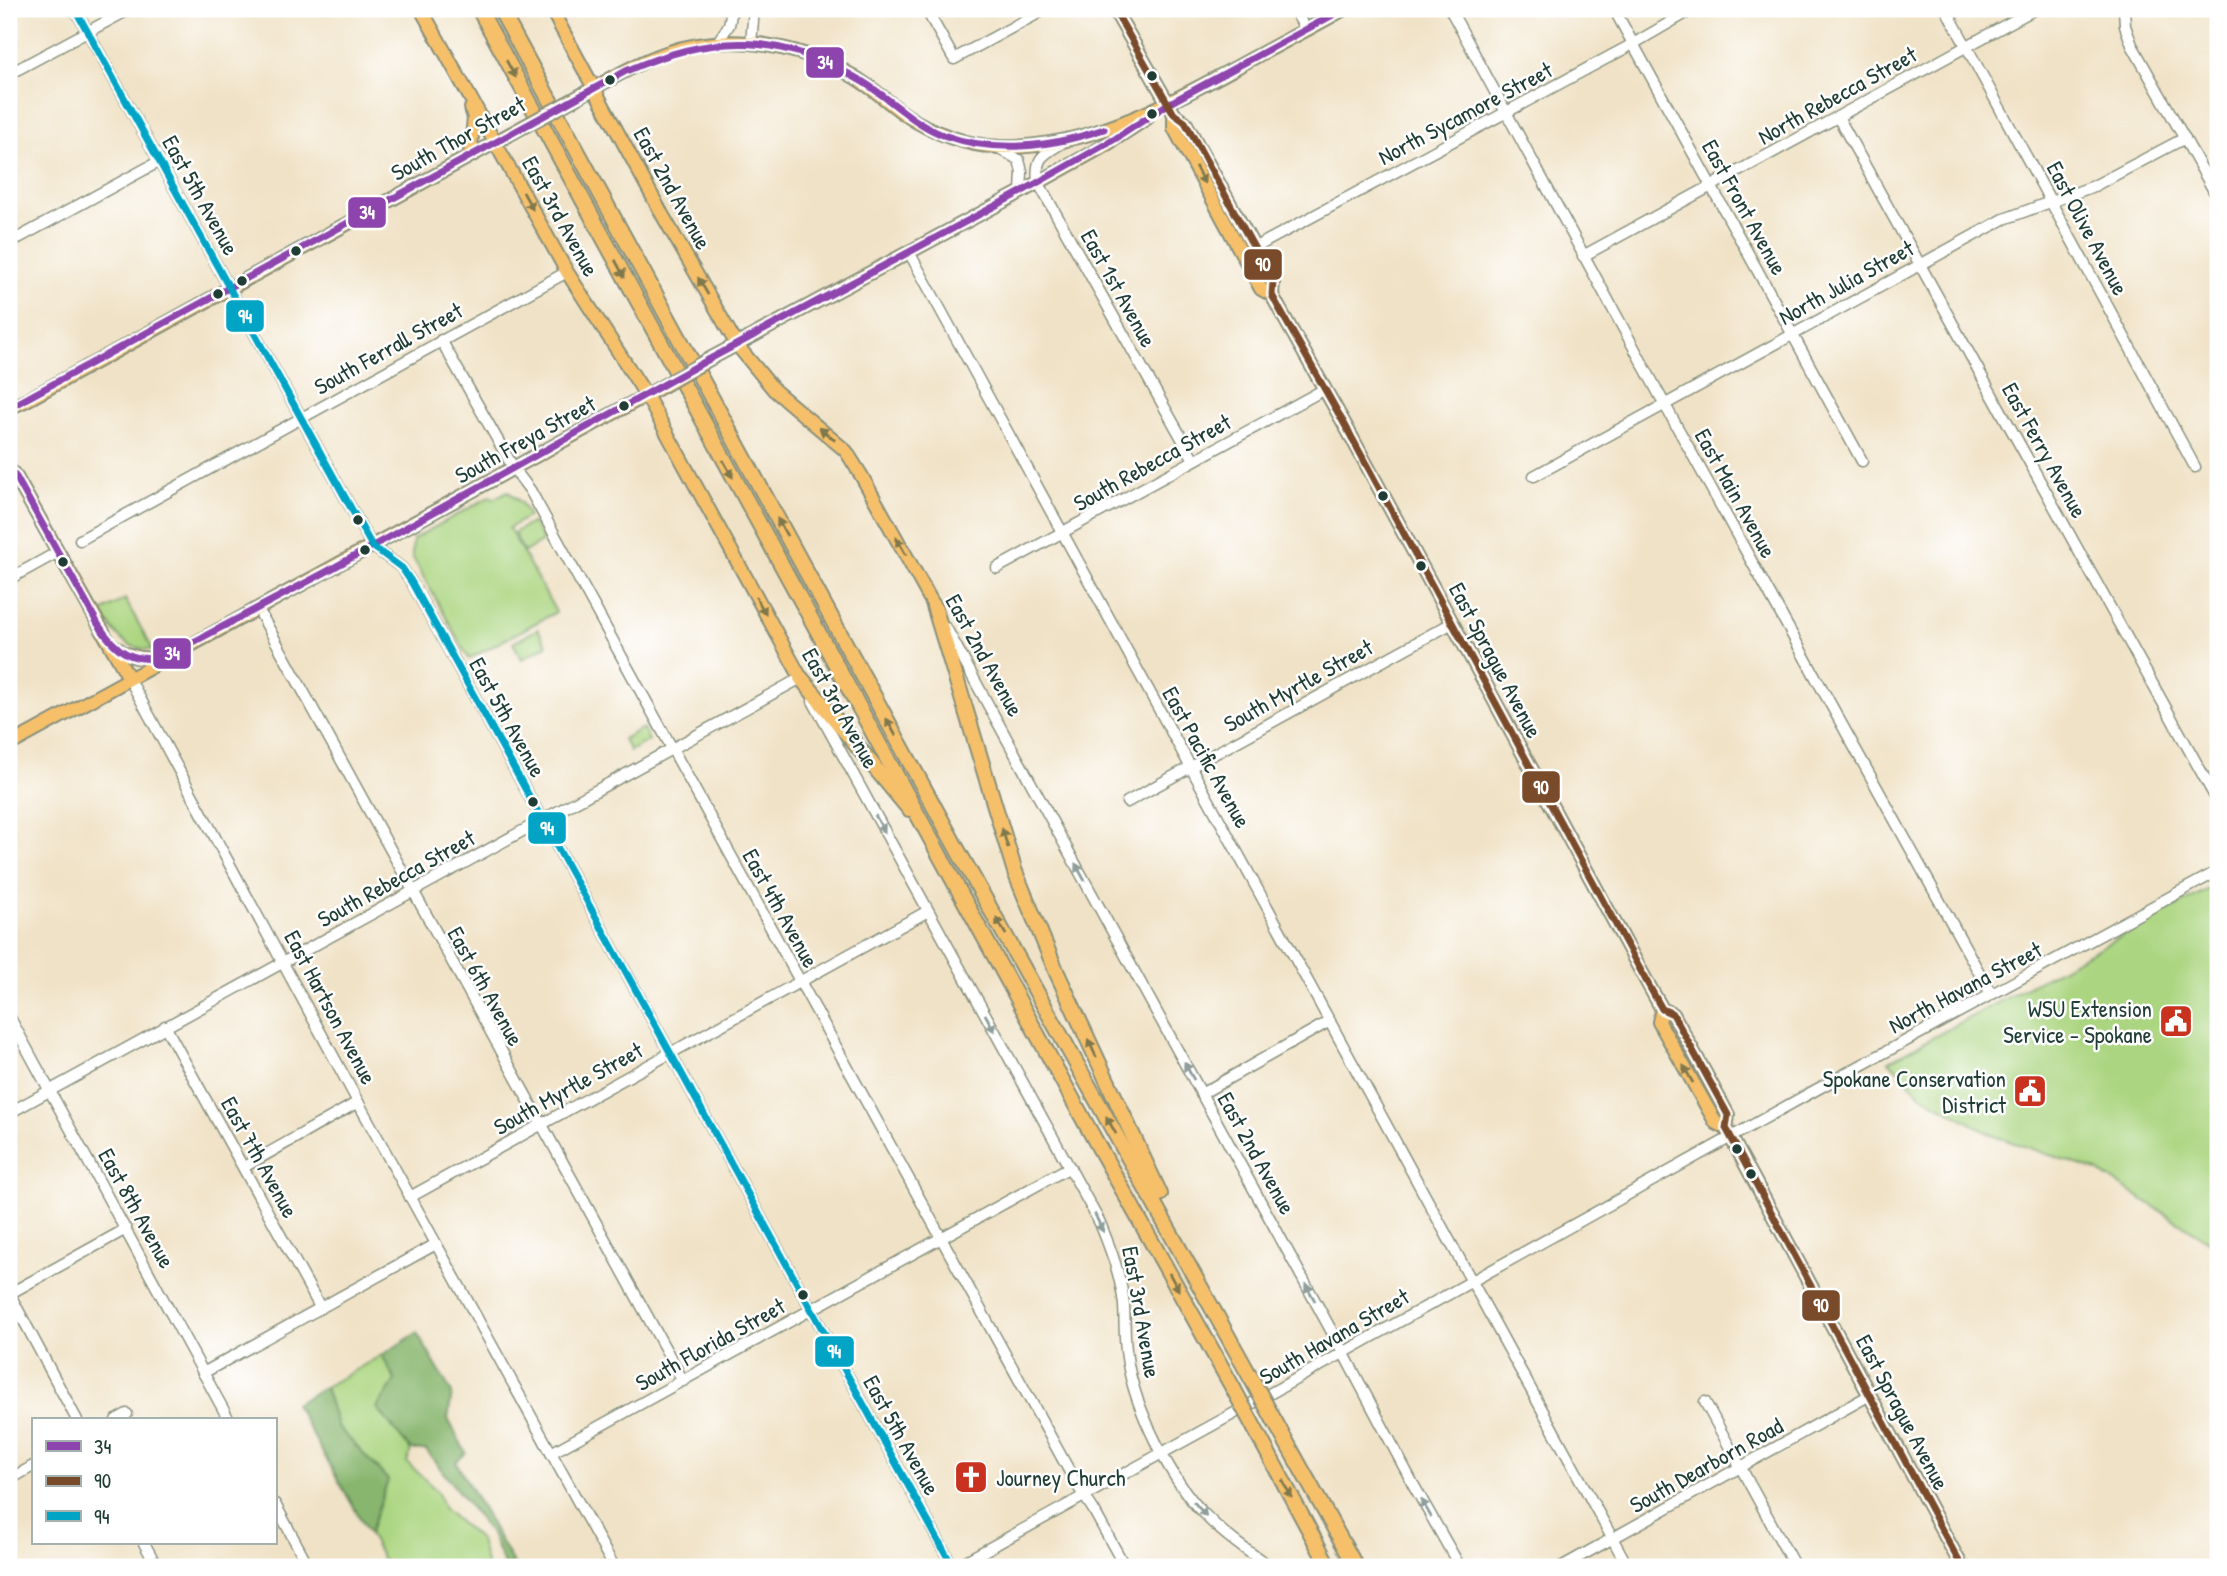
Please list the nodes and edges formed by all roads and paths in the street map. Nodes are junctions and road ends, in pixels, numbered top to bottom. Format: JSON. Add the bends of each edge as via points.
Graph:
{"nodes":[{"id":1,"x":75,"y":9,"type":"edge"},
{"id":2,"x":130,"y":9,"type":"edge"},
{"id":3,"x":421,"y":9,"type":"edge"},
{"id":4,"x":479,"y":9,"type":"edge"},
{"id":5,"x":500,"y":9,"type":"edge"},
{"id":6,"x":551,"y":9,"type":"edge"},
{"id":7,"x":732,"y":9,"type":"edge"},
{"id":8,"x":754,"y":9,"type":"edge"},
{"id":9,"x":926,"y":9,"type":"edge"},
{"id":10,"x":1046,"y":9,"type":"edge"},
{"id":11,"x":1114,"y":9,"type":"edge"},
{"id":12,"x":1294,"y":9,"type":"edge"},
{"id":13,"x":1344,"y":9,"type":"edge"},
{"id":14,"x":1450,"y":9,"type":"edge"},
{"id":15,"x":1614,"y":9,"type":"edge"},
{"id":16,"x":1693,"y":9,"type":"edge"},
{"id":17,"x":1946,"y":9,"type":"edge"},
{"id":18,"x":2035,"y":9,"type":"edge"},
{"id":19,"x":2124,"y":9,"type":"edge"},
{"id":20,"x":1306,"y":30,"type":"junction"},
{"id":21,"x":88,"y":32,"type":"junction"},
{"id":22,"x":717,"y":43,"type":"junction"},
{"id":23,"x":751,"y":43,"type":"junction"},
{"id":24,"x":1633,"y":44,"type":"junction"},
{"id":25,"x":1967,"y":46,"type":"junction"},
{"id":26,"x":9,"y":74,"type":"edge"},
{"id":27,"x":463,"y":85,"type":"junction"},
{"id":28,"x":595,"y":88,"type":"junction"},
{"id":29,"x":1171,"y":109,"type":"junction"},
{"id":30,"x":1506,"y":113,"type":"junction"},
{"id":31,"x":1838,"y":117,"type":"junction"},
{"id":32,"x":2185,"y":138,"type":"junction"},
{"id":33,"x":1065,"y":140,"type":"junction"},
{"id":34,"x":495,"y":142,"type":"junction"},
{"id":35,"x":997,"y":147,"type":"junction"},
{"id":36,"x":470,"y":155,"type":"junction"},
{"id":37,"x":160,"y":161,"type":"junction"},
{"id":38,"x":1038,"y":182,"type":"junction"},
{"id":39,"x":1711,"y":185,"type":"junction"},
{"id":40,"x":1021,"y":192,"type":"junction"},
{"id":41,"x":2218,"y":198,"type":"edge"},
{"id":42,"x":2051,"y":201,"type":"junction"},
{"id":43,"x":9,"y":243,"type":"edge"},
{"id":44,"x":1254,"y":248,"type":"junction"},
{"id":45,"x":909,"y":252,"type":"junction"},
{"id":46,"x":1583,"y":256,"type":"junction"},
{"id":47,"x":1919,"y":264,"type":"junction"},
{"id":48,"x":567,"y":272,"type":"junction"},
{"id":49,"x":229,"y":287,"type":"junction"},
{"id":50,"x":1272,"y":295,"type":"junction"},
{"id":51,"x":1793,"y":333,"type":"junction"},
{"id":52,"x":442,"y":340,"type":"junction"},
{"id":53,"x":737,"y":345,"type":"junction"},
{"id":54,"x":1325,"y":389,"type":"junction"},
{"id":55,"x":646,"y":396,"type":"junction"},
{"id":56,"x":25,"y":401,"type":"junction"},
{"id":57,"x":1665,"y":405,"type":"junction"},
{"id":58,"x":9,"y":408,"type":"edge"},
{"id":59,"x":9,"y":415,"type":"edge"},
{"id":60,"x":301,"y":417,"type":"junction"},
{"id":61,"x":1194,"y":460,"type":"junction"},
{"id":62,"x":1862,"y":461,"type":"dead end"},
{"id":63,"x":2195,"y":467,"type":"dead end"},
{"id":64,"x":9,"y":469,"type":"edge"},
{"id":65,"x":514,"y":469,"type":"junction"},
{"id":66,"x":1534,"y":476,"type":"dead end"},
{"id":67,"x":1063,"y":533,"type":"junction"},
{"id":68,"x":80,"y":540,"type":"dead end"},
{"id":69,"x":372,"y":546,"type":"junction"},
{"id":70,"x":58,"y":552,"type":"junction"},
{"id":71,"x":997,"y":568,"type":"dead end"},
{"id":72,"x":9,"y":579,"type":"edge"},
{"id":73,"x":934,"y":606,"type":"junction"},
{"id":74,"x":258,"y":609,"type":"junction"},
{"id":75,"x":1452,"y":623,"type":"junction"},
{"id":76,"x":105,"y":634,"type":"junction"},
{"id":77,"x":176,"y":653,"type":"junction"},
{"id":78,"x":129,"y":678,"type":"junction"},
{"id":79,"x":801,"y":678,"type":"junction"},
{"id":80,"x":9,"y":745,"type":"edge"},
{"id":81,"x":671,"y":749,"type":"junction"},
{"id":82,"x":1191,"y":766,"type":"junction"},
{"id":83,"x":1127,"y":802,"type":"dead end"},
{"id":84,"x":2218,"y":802,"type":"edge"},
{"id":85,"x":543,"y":820,"type":"junction"},
{"id":86,"x":930,"y":835,"type":"junction"},
{"id":87,"x":2218,"y":871,"type":"edge"},
{"id":88,"x":412,"y":891,"type":"junction"},
{"id":89,"x":928,"y":911,"type":"junction"},
{"id":90,"x":282,"y":963,"type":"junction"},
{"id":91,"x":800,"y":982,"type":"junction"},
{"id":92,"x":1991,"y":995,"type":"junction"},
{"id":93,"x":9,"y":1016,"type":"edge"},
{"id":94,"x":1330,"y":1021,"type":"junction"},
{"id":95,"x":165,"y":1026,"type":"junction"},
{"id":96,"x":670,"y":1053,"type":"junction"},
{"id":97,"x":49,"y":1089,"type":"junction"},
{"id":98,"x":1201,"y":1094,"type":"junction"},
{"id":99,"x":358,"y":1102,"type":"junction"},
{"id":100,"x":9,"y":1113,"type":"edge"},
{"id":101,"x":541,"y":1125,"type":"junction"},
{"id":102,"x":1729,"y":1133,"type":"junction"},
{"id":103,"x":244,"y":1167,"type":"junction"},
{"id":104,"x":1070,"y":1167,"type":"junction"},
{"id":105,"x":410,"y":1197,"type":"junction"},
{"id":106,"x":126,"y":1229,"type":"junction"},
{"id":107,"x":942,"y":1238,"type":"junction"},
{"id":108,"x":436,"y":1244,"type":"junction"},
{"id":109,"x":1472,"y":1280,"type":"junction"},
{"id":110,"x":9,"y":1294,"type":"edge"},
{"id":111,"x":320,"y":1307,"type":"junction"},
{"id":112,"x":811,"y":1311,"type":"junction"},
{"id":113,"x":1225,"y":1331,"type":"junction"},
{"id":114,"x":1343,"y":1352,"type":"junction"},
{"id":115,"x":203,"y":1373,"type":"junction"},
{"id":116,"x":683,"y":1381,"type":"junction"},
{"id":117,"x":1870,"y":1395,"type":"junction"},
{"id":118,"x":1705,"y":1402,"type":"dead end"},
{"id":119,"x":127,"y":1414,"type":"dead end"},
{"id":120,"x":76,"y":1418,"type":"edge"},
{"id":121,"x":120,"y":1418,"type":"edge"},
{"id":122,"x":228,"y":1418,"type":"edge"},
{"id":123,"x":1162,"y":1452,"type":"junction"},
{"id":124,"x":551,"y":1454,"type":"junction"},
{"id":125,"x":32,"y":1467,"type":"edge"},
{"id":126,"x":1741,"y":1468,"type":"junction"},
{"id":127,"x":9,"y":1480,"type":"edge"},
{"id":128,"x":1083,"y":1496,"type":"junction"},
{"id":129,"x":276,"y":1506,"type":"edge"},
{"id":130,"x":1612,"y":1539,"type":"junction"},
{"id":131,"x":145,"y":1544,"type":"edge"},
{"id":132,"x":157,"y":1567,"type":"edge"},
{"id":133,"x":309,"y":1567,"type":"edge"},
{"id":134,"x":614,"y":1567,"type":"edge"},
{"id":135,"x":954,"y":1567,"type":"edge"},
{"id":136,"x":1125,"y":1567,"type":"edge"},
{"id":137,"x":1271,"y":1567,"type":"edge"},
{"id":138,"x":1329,"y":1567,"type":"edge"},
{"id":139,"x":1356,"y":1567,"type":"edge"},
{"id":140,"x":1460,"y":1567,"type":"edge"},
{"id":141,"x":1561,"y":1567,"type":"edge"},
{"id":142,"x":1628,"y":1567,"type":"edge"},
{"id":143,"x":1795,"y":1567,"type":"edge"},
{"id":144,"x":1962,"y":1567,"type":"edge"}],
"edges":[{"from":1,"to":21,"type":"street","name":"East 5th Avenue"},
{"from":2,"to":21,"type":"street"},
{"from":3,"to":27,"type":"main road","name":"East 3rd Avenue"},
{"from":4,"to":86,"type":"highway","one_way":true},
{"from":113,"to":5,"type":"highway","one_way":true},
{"from":6,"to":28,"type":"main road","name":"East 2nd Avenue"},
{"from":7,"to":22,"type":"street","via":[[729,25]]},
{"from":8,"to":23,"type":"street"},
{"from":9,"to":10,"type":"street","via":[[954,59]]},
{"from":11,"to":29,"type":"main road","name":"East Sprague Avenue"},
{"from":12,"to":20,"type":"street"},
{"from":13,"to":20,"type":"main road"},
{"from":14,"to":30,"type":"street","name":"East Main Avenue"},
{"from":15,"to":24,"type":"street","name":"East Front Avenue"},
{"from":16,"to":24,"type":"street","name":"North Sycamore Street"},
{"from":17,"to":25,"type":"street","name":"East Olive Avenue"},
{"from":18,"to":25,"type":"street","name":"North Rebecca Street"},
{"from":19,"to":32,"type":"street","via":[[2132,44]]},
{"from":20,"to":29,"type":"main road"},
{"from":21,"to":26,"type":"street"},
{"from":21,"to":37,"type":"street","name":"East 5th Avenue"},
{"from":22,"to":23,"type":"main road","name":"South Thor Street"},
{"from":22,"to":28,"type":"main road","name":"South Thor Street","via":[[668,52]]},
{"from":23,"to":35,"type":"main road","name":"South Thor Street","via":[[826,62],[924,126]]},
{"from":24,"to":30,"type":"street","name":"North Sycamore Street"},
{"from":24,"to":39,"type":"street","name":"East Front Avenue"},
{"from":25,"to":31,"type":"street","name":"North Rebecca Street"},
{"from":25,"to":42,"type":"street","name":"East Olive Avenue"},
{"from":27,"to":34,"type":"main road","name":"East 3rd Avenue"},
{"from":27,"to":36,"type":"main road","via":[[474,118]]},
{"from":28,"to":34,"type":"main road","name":"South Thor Street","bridge":true},
{"from":53,"to":28,"type":"main road","name":"East 2nd Avenue","one_way":true},
{"from":29,"to":33,"type":"main road","name":"South Thor Street"},
{"from":29,"to":38,"type":"main road","name":"South Freya Street"},
{"from":29,"to":44,"type":"main road","name":"East Sprague Avenue","via":[[1185,122]]},
{"from":29,"to":50,"type":"main road","name":"East Sprague Avenue","one_way":true,"via":[[1174,128],[1261,289]]},
{"from":30,"to":44,"type":"street","name":"North Sycamore Street"},
{"from":30,"to":46,"type":"street","name":"East Main Avenue"},
{"from":31,"to":39,"type":"street","name":"North Rebecca Street"},
{"from":31,"to":47,"type":"street","name":"East Ferry Avenue"},
{"from":32,"to":41,"type":"street"},
{"from":32,"to":42,"type":"street","name":"North Julia Street","via":[[2094,186]]},
{"from":33,"to":35,"type":"main road","name":"South Thor Street"},
{"from":33,"to":38,"type":"street","via":[[1040,157]]},
{"from":34,"to":36,"type":"main road","name":"South Thor Street"},
{"from":34,"to":48,"type":"main road","name":"East 3rd Avenue","one_way":true},
{"from":35,"to":40,"type":"street","via":[[1019,160]]},
{"from":36,"to":49,"type":"main road","name":"South Thor Street"},
{"from":37,"to":43,"type":"street"},
{"from":37,"to":49,"type":"street","name":"East 5th Avenue"},
{"from":38,"to":40,"type":"main road","name":"South Freya Street"},
{"from":38,"to":61,"type":"street","name":"East 1st Avenue"},
{"from":39,"to":46,"type":"street","name":"North Rebecca Street"},
{"from":39,"to":51,"type":"street","name":"East Front Avenue"},
{"from":40,"to":45,"type":"main road","name":"South Freya Street"},
{"from":42,"to":47,"type":"street","name":"North Julia Street","via":[[2004,219]]},
{"from":42,"to":63,"type":"street","name":"East Olive Avenue"},
{"from":44,"to":50,"type":"main road","name":"East Sprague Avenue","via":[[1273,282]]},
{"from":45,"to":53,"type":"main road","name":"South Freya Street"},
{"from":45,"to":67,"type":"street","name":"East Pacific Avenue"},
{"from":46,"to":57,"type":"street","name":"East Main Avenue"},
{"from":47,"to":51,"type":"street","name":"North Julia Street"},
{"from":47,"to":84,"type":"street","name":"East Ferry Avenue"},
{"from":48,"to":52,"type":"street","name":"South Ferrall Street"},
{"from":48,"to":55,"type":"main road","name":"East 3rd Avenue"},
{"from":49,"to":56,"type":"main road","name":"South Thor Street"},
{"from":49,"to":60,"type":"street","name":"East 5th Avenue"},
{"from":50,"to":54,"type":"main road","name":"East Sprague Avenue"},
{"from":51,"to":57,"type":"street","name":"North Julia Street"},
{"from":51,"to":62,"type":"street","name":"East Front Avenue"},
{"from":52,"to":60,"type":"street","name":"South Ferrall Street"},
{"from":52,"to":65,"type":"street","name":"East 4th Avenue"},
{"from":53,"to":55,"type":"main road","name":"South Freya Street","bridge":true},
{"from":73,"to":53,"type":"main road","name":"East 2nd Avenue","one_way":true,"via":[[846,451],[774,390]]},
{"from":54,"to":61,"type":"street","name":"South Rebecca Street"},
{"from":54,"to":75,"type":"main road","name":"East Sprague Avenue"},
{"from":55,"to":65,"type":"main road","name":"South Freya Street"},
{"from":55,"to":79,"type":"main road","name":"East 3rd Avenue","one_way":true},
{"from":56,"to":58,"type":"main road","name":"South Thor Street"},
{"from":56,"to":59,"type":"main road"},
{"from":57,"to":66,"type":"street","name":"North Julia Street"},
{"from":57,"to":92,"type":"street","name":"East Main Avenue"},
{"from":60,"to":68,"type":"street","name":"South Ferrall Street"},
{"from":60,"to":69,"type":"street","name":"East 5th Avenue"},
{"from":61,"to":67,"type":"street","name":"South Rebecca Street"},
{"from":64,"to":70,"type":"main road","name":"East Hartson Avenue"},
{"from":65,"to":69,"type":"main road","name":"South Freya Street"},
{"from":65,"to":81,"type":"street","name":"East 4th Avenue","via":[[530,490]]},
{"from":67,"to":71,"type":"street","name":"South Rebecca Street"},
{"from":67,"to":82,"type":"street","name":"East Pacific Avenue"},
{"from":69,"to":74,"type":"main road","name":"South Freya Street"},
{"from":69,"to":85,"type":"street","name":"East 5th Avenue","via":[[402,568]]},
{"from":70,"to":72,"type":"street"},
{"from":70,"to":76,"type":"main road","name":"East Hartson Avenue"},
{"from":98,"to":73,"type":"street","name":"East 2nd Avenue","one_way":true},
{"from":113,"to":73,"type":"highway","one_way":true,"via":[[1057,973],[1015,872]]},
{"from":74,"to":77,"type":"main road","name":"South Freya Street"},
{"from":74,"to":88,"type":"street","name":"East 6th Avenue"},
{"from":75,"to":82,"type":"street","name":"South Myrtle Street"},
{"from":75,"to":102,"type":"main road","name":"East Sprague Avenue","via":[[1662,1009],[1659,1022],[1716,1124]]},
{"from":76,"to":77,"type":"main road","via":[[121,652],[138,658]]},
{"from":76,"to":78,"type":"main road","name":"East Hartson Avenue"},
{"from":77,"to":78,"type":"main road","name":"South Freya Street"},
{"from":78,"to":80,"type":"main road","name":"South Freya Street"},
{"from":78,"to":90,"type":"street","name":"East Hartson Avenue"},
{"from":79,"to":81,"type":"street","name":"South Rebecca Street"},
{"from":79,"to":86,"type":"highway"},
{"from":79,"to":89,"type":"street","name":"East 3rd Avenue","one_way":true},
{"from":81,"to":85,"type":"street","name":"South Rebecca Street"},
{"from":81,"to":91,"type":"street","name":"East 4th Avenue"},
{"from":82,"to":83,"type":"street","name":"South Myrtle Street"},
{"from":82,"to":94,"type":"street","name":"East Pacific Avenue"},
{"from":85,"to":88,"type":"street","name":"South Rebecca Street"},
{"from":85,"to":96,"type":"street","name":"East 5th Avenue"},
{"from":86,"to":138,"type":"highway","one_way":true,"bridge":true},
{"from":87,"to":92,"type":"street","name":"North Havana Street"},
{"from":88,"to":90,"type":"street","name":"South Rebecca Street"},
{"from":88,"to":101,"type":"street","name":"East 6th Avenue"},
{"from":89,"to":91,"type":"street","name":"South Myrtle Street"},
{"from":89,"to":104,"type":"street","name":"East 3rd Avenue","one_way":true},
{"from":90,"to":95,"type":"street","name":"South Rebecca Street"},
{"from":90,"to":99,"type":"street","name":"East Hartson Avenue"},
{"from":91,"to":96,"type":"street","name":"South Myrtle Street"},
{"from":91,"to":107,"type":"street","name":"East 4th Avenue"},
{"from":92,"to":102,"type":"street","name":"North Havana Street"},
{"from":93,"to":97,"type":"street","name":"East 8th Avenue"},
{"from":94,"to":98,"type":"street"},
{"from":94,"to":109,"type":"street","name":"East Pacific Avenue"},
{"from":95,"to":97,"type":"street","name":"South Rebecca Street"},
{"from":95,"to":103,"type":"street","name":"East 7th Avenue"},
{"from":96,"to":101,"type":"street","name":"South Myrtle Street"},
{"from":96,"to":112,"type":"street","name":"East 5th Avenue"},
{"from":97,"to":100,"type":"street","name":"South Rebecca Street"},
{"from":97,"to":106,"type":"street","name":"East 8th Avenue"},
{"from":114,"to":98,"type":"street","name":"East 2nd Avenue","one_way":true},
{"from":99,"to":103,"type":"street"},
{"from":99,"to":105,"type":"street","name":"East Hartson Avenue"},
{"from":101,"to":105,"type":"street","name":"South Myrtle Street"},
{"from":101,"to":116,"type":"street","name":"East 6th Avenue"},
{"from":102,"to":109,"type":"street","name":"South Havana Street"},
{"from":102,"to":117,"type":"main road","name":"East Sprague Avenue"},
{"from":103,"to":111,"type":"street","name":"East 7th Avenue"},
{"from":104,"to":107,"type":"street","name":"South Florida Street"},
{"from":104,"to":123,"type":"street","name":"East 3rd Avenue","one_way":true,"via":[[1115,1261],[1132,1384]]},
{"from":105,"to":108,"type":"street","name":"East Hartson Avenue"},
{"from":106,"to":110,"type":"street"},
{"from":106,"to":115,"type":"street","name":"East 8th Avenue"},
{"from":107,"to":112,"type":"street","name":"South Florida Street"},
{"from":107,"to":128,"type":"street","name":"East 4th Avenue"},
{"from":108,"to":111,"type":"street"},
{"from":108,"to":124,"type":"street","name":"East Hartson Avenue"},
{"from":109,"to":114,"type":"street","name":"South Havana Street"},
{"from":109,"to":130,"type":"street"},
{"from":110,"to":120,"type":"street"},
{"from":111,"to":115,"type":"street"},
{"from":112,"to":116,"type":"street","name":"South Florida Street"},
{"from":112,"to":135,"type":"street","name":"East 5th Avenue"},
{"from":113,"to":139,"type":"highway","bridge":true},
{"from":114,"to":123,"type":"street","name":"South Havana Street"},
{"from":140,"to":114,"type":"street","one_way":true},
{"from":115,"to":122,"type":"street","name":"East 8th Avenue"},
{"from":116,"to":124,"type":"street","name":"South Florida Street"},
{"from":117,"to":126,"type":"street","name":"South Dearborn Road"},
{"from":117,"to":144,"type":"main road","name":"East Sprague Avenue"},
{"from":118,"to":126,"type":"street"},
{"from":119,"to":121,"type":"street"},
{"from":123,"to":128,"type":"street","name":"South Havana Street"},
{"from":123,"to":137,"type":"street","one_way":true,"via":[[1203,1513]]},
{"from":124,"to":134,"type":"street","name":"East Hartson Avenue"},
{"from":125,"to":127,"type":"street"},
{"from":126,"to":130,"type":"street","name":"South Dearborn Road"},
{"from":126,"to":143,"type":"street"},
{"from":128,"to":135,"type":"street","name":"South Havana Street"},
{"from":128,"to":136,"type":"street"},
{"from":129,"to":133,"type":"street"},
{"from":130,"to":141,"type":"street","name":"South Dearborn Road"},
{"from":130,"to":142,"type":"street"},
{"from":131,"to":132,"type":"street"}]}
